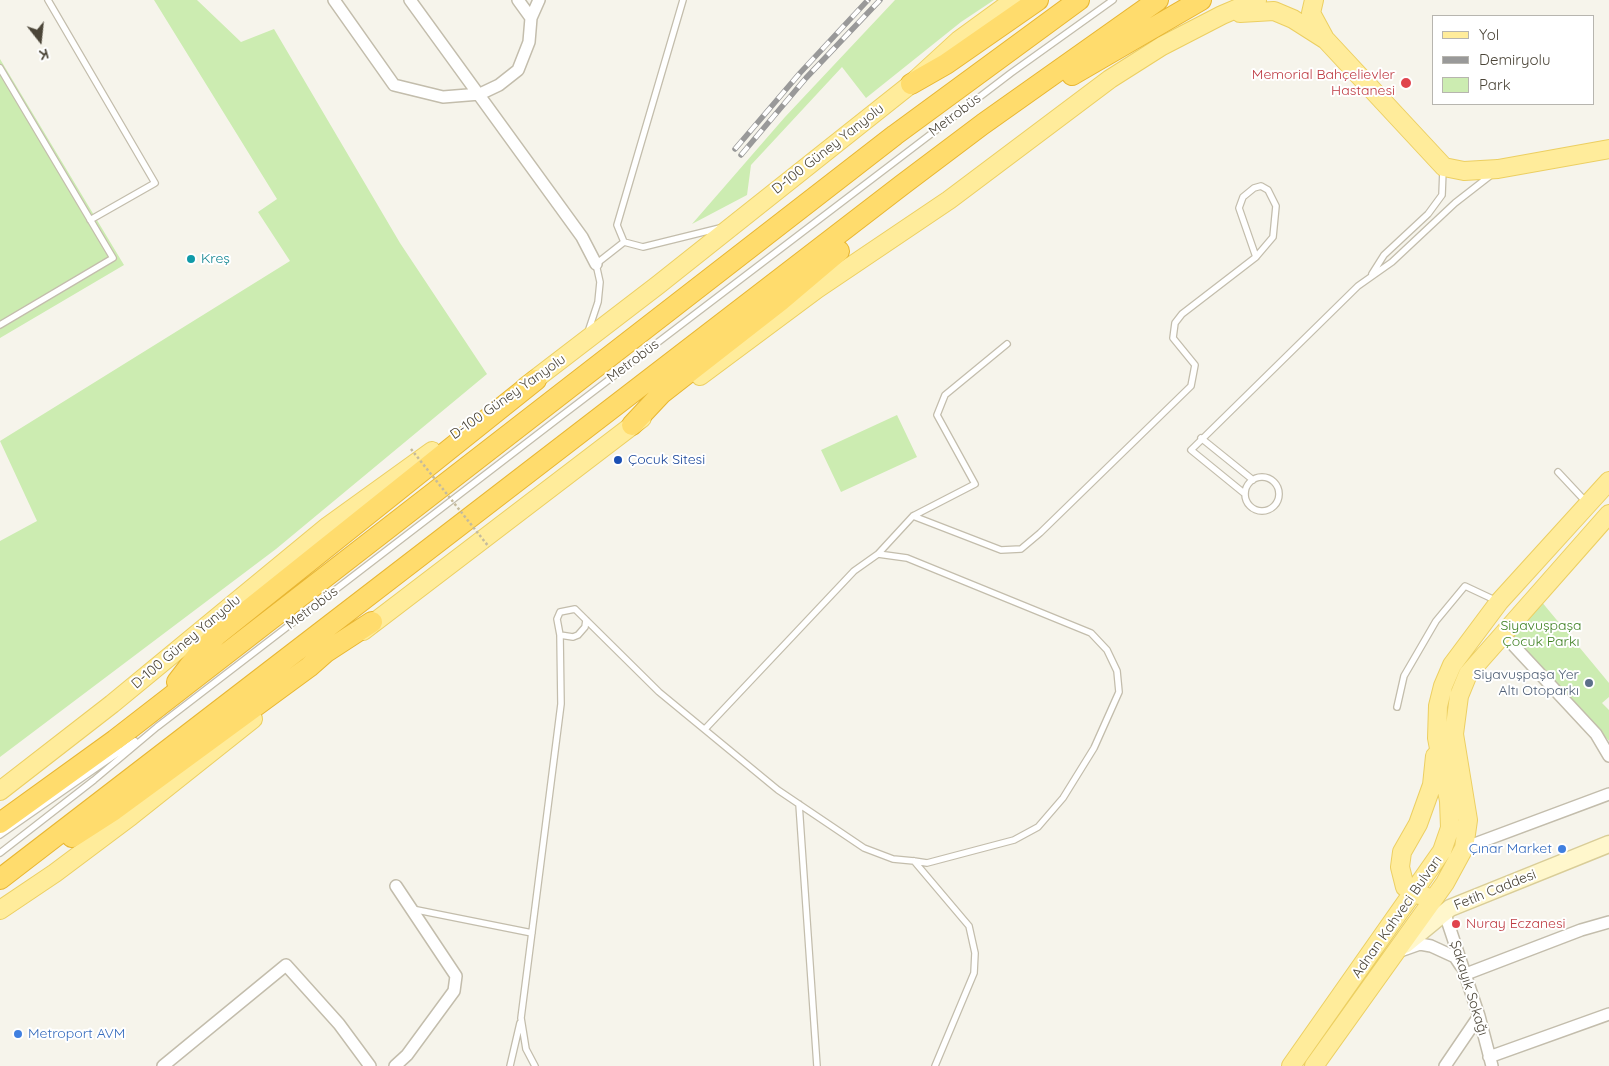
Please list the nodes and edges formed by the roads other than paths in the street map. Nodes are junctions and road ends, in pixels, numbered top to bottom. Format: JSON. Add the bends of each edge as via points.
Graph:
{"nodes":[{"id":1,"x":48,"y":0,"type":"edge"},
{"id":2,"x":334,"y":0,"type":"edge"},
{"id":3,"x":410,"y":0,"type":"edge"},
{"id":4,"x":518,"y":0,"type":"edge"},
{"id":5,"x":539,"y":0,"type":"edge"},
{"id":6,"x":684,"y":0,"type":"edge"},
{"id":7,"x":1014,"y":0,"type":"edge"},
{"id":8,"x":1038,"y":0,"type":"edge"},
{"id":9,"x":1079,"y":0,"type":"edge"},
{"id":10,"x":1114,"y":0,"type":"edge"},
{"id":11,"x":1158,"y":0,"type":"edge"},
{"id":12,"x":1201,"y":0,"type":"edge"},
{"id":13,"x":1257,"y":0,"type":"edge"},
{"id":14,"x":1314,"y":0,"type":"edge"},
{"id":15,"x":1222,"y":15,"type":"junction"},
{"id":16,"x":531,"y":18,"type":"junction"},
{"id":17,"x":1326,"y":40,"type":"junction"},
{"id":18,"x":0,"y":68,"type":"edge"},
{"id":19,"x":911,"y":84,"type":"junction"},
{"id":20,"x":480,"y":94,"type":"junction"},
{"id":21,"x":983,"y":124,"type":"junction"},
{"id":22,"x":1609,"y":149,"type":"edge"},
{"id":23,"x":1577,"y":155,"type":"junction"},
{"id":24,"x":1609,"y":157,"type":"edge"},
{"id":25,"x":1444,"y":167,"type":"junction"},
{"id":26,"x":1498,"y":169,"type":"junction"},
{"id":27,"x":902,"y":185,"type":"junction"},
{"id":28,"x":90,"y":220,"type":"junction"},
{"id":29,"x":732,"y":225,"type":"junction"},
{"id":30,"x":624,"y":242,"type":"junction"},
{"id":31,"x":1256,"y":257,"type":"junction"},
{"id":32,"x":596,"y":264,"type":"junction"},
{"id":33,"x":1369,"y":278,"type":"junction"},
{"id":34,"x":0,"y":325,"type":"edge"},
{"id":35,"x":584,"y":341,"type":"junction"},
{"id":36,"x":1007,"y":344,"type":"dead end"},
{"id":37,"x":536,"y":380,"type":"junction"},
{"id":38,"x":632,"y":424,"type":"junction"},
{"id":39,"x":1201,"y":438,"type":"junction"},
{"id":40,"x":1558,"y":472,"type":"dead end"},
{"id":41,"x":1253,"y":480,"type":"junction"},
{"id":42,"x":1609,"y":481,"type":"edge"},
{"id":43,"x":1245,"y":494,"type":"junction"},
{"id":44,"x":1589,"y":504,"type":"junction"},
{"id":45,"x":914,"y":516,"type":"junction"},
{"id":46,"x":1606,"y":523,"type":"edge"},
{"id":47,"x":878,"y":554,"type":"junction"},
{"id":48,"x":1499,"y":602,"type":"junction"},
{"id":49,"x":586,"y":620,"type":"junction"},
{"id":50,"x":372,"y":622,"type":"junction"},
{"id":51,"x":1502,"y":633,"type":"junction"},
{"id":52,"x":560,"y":635,"type":"junction"},
{"id":53,"x":166,"y":699,"type":"junction"},
{"id":54,"x":1397,"y":707,"type":"dead end"},
{"id":55,"x":157,"y":727,"type":"junction"},
{"id":56,"x":705,"y":729,"type":"junction"},
{"id":57,"x":1437,"y":738,"type":"junction"},
{"id":58,"x":1609,"y":756,"type":"edge"},
{"id":59,"x":0,"y":791,"type":"edge"},
{"id":60,"x":1609,"y":794,"type":"edge"},
{"id":61,"x":799,"y":804,"type":"junction"},
{"id":62,"x":0,"y":823,"type":"edge"},
{"id":63,"x":0,"y":836,"type":"edge"},
{"id":64,"x":1609,"y":844,"type":"edge"},
{"id":65,"x":1464,"y":848,"type":"junction"},
{"id":66,"x":0,"y":853,"type":"edge"},
{"id":67,"x":30,"y":857,"type":"junction"},
{"id":68,"x":914,"y":861,"type":"junction"},
{"id":69,"x":0,"y":880,"type":"edge"},
{"id":70,"x":1445,"y":883,"type":"junction"},
{"id":71,"x":396,"y":886,"type":"dead end"},
{"id":72,"x":1414,"y":894,"type":"junction"},
{"id":73,"x":411,"y":908,"type":"junction"},
{"id":74,"x":1447,"y":909,"type":"junction"},
{"id":75,"x":0,"y":910,"type":"edge"},
{"id":76,"x":1609,"y":922,"type":"edge"},
{"id":77,"x":532,"y":933,"type":"junction"},
{"id":78,"x":1392,"y":956,"type":"junction"},
{"id":79,"x":1466,"y":974,"type":"junction"},
{"id":80,"x":1609,"y":1014,"type":"edge"},
{"id":81,"x":1479,"y":1016,"type":"junction"},
{"id":82,"x":521,"y":1018,"type":"junction"},
{"id":83,"x":1490,"y":1062,"type":"edge"},
{"id":84,"x":163,"y":1066,"type":"edge"},
{"id":85,"x":370,"y":1066,"type":"edge"},
{"id":86,"x":395,"y":1066,"type":"edge"},
{"id":87,"x":510,"y":1066,"type":"edge"},
{"id":88,"x":535,"y":1066,"type":"edge"},
{"id":89,"x":817,"y":1066,"type":"edge"},
{"id":90,"x":935,"y":1066,"type":"edge"},
{"id":91,"x":1291,"y":1066,"type":"edge"},
{"id":92,"x":1314,"y":1066,"type":"edge"},
{"id":93,"x":1445,"y":1066,"type":"edge"}],
"edges":[{"from":1,"to":28,"type":"lane","via":[[155,183]]},
{"from":2,"to":20,"type":"street","via":[[394,86],[443,96]]},
{"from":3,"to":20,"type":"street"},
{"from":4,"to":16,"type":"street"},
{"from":5,"to":16,"type":"street"},
{"from":6,"to":30,"type":"lane","via":[[617,224]]},
{"from":7,"to":19,"type":"main road","name":"D-100 Güney Yanyolu","via":[[959,40]]},
{"from":8,"to":19,"type":"highway","via":[[946,64]]},
{"from":9,"to":53,"type":"highway","via":[[725,265]]},
{"from":10,"to":55,"type":"lane","name":"Metrobüs","via":[[1011,73]]},
{"from":11,"to":21,"type":"highway"},
{"from":12,"to":21,"type":"highway"},
{"from":13,"to":15,"type":"main road"},
{"from":14,"to":17,"type":"main road","via":[[1311,13]]},
{"from":15,"to":17,"type":"main road","via":[[1274,11]]},
{"from":15,"to":38,"type":"main road","via":[[1162,46],[1110,79],[949,200],[817,289]]},
{"from":16,"to":20,"type":"street","via":[[529,42],[518,70]]},
{"from":17,"to":25,"type":"main road"},
{"from":18,"to":28,"type":"lane"},
{"from":19,"to":29,"type":"main road","name":"D-100 Güney Yanyolu"},
{"from":20,"to":32,"type":"street","via":[[582,237]]},
{"from":21,"to":27,"type":"highway"},
{"from":22,"to":23,"type":"main road"},
{"from":23,"to":24,"type":"main road"},
{"from":23,"to":26,"type":"main road"},
{"from":25,"to":26,"type":"main road","via":[[1464,171]]},
{"from":25,"to":33,"type":"lane","via":[[1442,196],[1428,214],[1384,255]]},
{"from":26,"to":33,"type":"lane","via":[[1455,203],[1392,262]]},
{"from":27,"to":38,"type":"highway","via":[[872,222],[851,241],[662,393]]},
{"from":27,"to":67,"type":"highway"},
{"from":28,"to":34,"type":"lane","via":[[112,258]]},
{"from":29,"to":30,"type":"lane","via":[[643,247]]},
{"from":29,"to":35,"type":"main road","name":"D-100 Güney Yanyolu"},
{"from":30,"to":32,"type":"lane"},
{"from":31,"to":31,"type":"lane","via":[[1238,208],[1243,197],[1262,186],[1268,190],[1276,206],[1273,237]]},
{"from":31,"to":45,"type":"lane","via":[[1182,314],[1175,323],[1173,338],[1195,365],[1191,386],[1020,549],[1001,550]]},
{"from":32,"to":35,"type":"lane","via":[[600,282],[598,302]]},
{"from":33,"to":39,"type":"lane"},
{"from":35,"to":37,"type":"main road","name":"D-100 Güney Yanyolu"},
{"from":36,"to":45,"type":"lane","via":[[945,395],[937,415],[975,484]]},
{"from":37,"to":53,"type":"highway","via":[[217,636],[183,672]]},
{"from":37,"to":59,"type":"main road","name":"D-100 Güney Yanyolu","via":[[328,526],[112,704]]},
{"from":38,"to":50,"type":"main road"},
{"from":39,"to":41,"type":"lane"},
{"from":39,"to":43,"type":"lane","via":[[1191,450]]},
{"from":40,"to":44,"type":"lane"},
{"from":41,"to":43,"type":"lane"},
{"from":41,"to":43,"type":"lane","via":[[1264,478],[1274,482],[1278,492],[1276,503],[1268,510],[1257,510],[1248,504]]},
{"from":42,"to":44,"type":"main road","name":"Adnan Kahveci Bulvarı"},
{"from":44,"to":48,"type":"main road","name":"Adnan Kahveci Bulvarı"},
{"from":45,"to":47,"type":"lane"},
{"from":46,"to":51,"type":"main road","name":"Adnan Kahveci Bulvarı"},
{"from":47,"to":56,"type":"lane","via":[[854,571]]},
{"from":47,"to":68,"type":"lane","via":[[907,558],[1091,633],[1107,650],[1117,671],[1119,692],[1094,748],[1063,798],[1038,827],[1014,840],[927,863]]},
{"from":48,"to":54,"type":"lane","via":[[1465,586],[1436,621],[1404,676]]},
{"from":48,"to":57,"type":"main road","name":"Adnan Kahveci Bulvarı","via":[[1452,665],[1438,706]]},
{"from":49,"to":52,"type":"lane","via":[[578,635]]},
{"from":49,"to":52,"type":"lane","via":[[574,609],[560,612],[557,619]]},
{"from":49,"to":56,"type":"lane","via":[[659,692]]},
{"from":50,"to":67,"type":"highway","via":[[326,652],[79,834]]},
{"from":50,"to":75,"type":"main road","via":[[337,654],[131,816]]},
{"from":51,"to":58,"type":"street","via":[[1596,734]]},
{"from":51,"to":65,"type":"main road","name":"Adnan Kahveci Bulvarı","via":[[1468,674],[1455,715],[1456,752],[1468,820]]},
{"from":52,"to":77,"type":"lane","via":[[561,704]]},
{"from":53,"to":62,"type":"highway"},
{"from":55,"to":63,"type":"lane","name":"Metrobüs"},
{"from":55,"to":66,"type":"lane","name":"Metrobüs"},
{"from":56,"to":61,"type":"lane"},
{"from":57,"to":72,"type":"main road","name":"Adnan Kahveci Bulvarı","via":[[1449,801],[1450,828],[1442,851]]},
{"from":57,"to":72,"type":"main road","via":[[1432,785],[1418,824],[1402,852],[1402,880]]},
{"from":60,"to":65,"type":"street"},
{"from":61,"to":68,"type":"lane","via":[[864,848],[893,859]]},
{"from":61,"to":89,"type":"lane"},
{"from":64,"to":74,"type":"street","name":"Fetih Caddesi"},
{"from":65,"to":70,"type":"main road","name":"Adnan Kahveci Bulvarı"},
{"from":67,"to":69,"type":"highway"},
{"from":68,"to":90,"type":"lane","via":[[969,926],[974,953],[974,973]]},
{"from":70,"to":72,"type":"main road","via":[[1428,896]]},
{"from":70,"to":74,"type":"street","via":[[1437,898]]},
{"from":70,"to":78,"type":"main road","name":"Adnan Kahveci Bulvarı"},
{"from":71,"to":73,"type":"street"},
{"from":72,"to":91,"type":"main road","name":"Adnan Kahveci Bulvarı"},
{"from":73,"to":77,"type":"lane"},
{"from":73,"to":86,"type":"street","via":[[456,976],[454,991],[407,1055]]},
{"from":74,"to":78,"type":"street","name":"Fetih Caddesi"},
{"from":74,"to":79,"type":"street","name":"Şakayık Sokağı"},
{"from":76,"to":79,"type":"street"},
{"from":77,"to":82,"type":"lane"},
{"from":78,"to":79,"type":"street","via":[[1420,944],[1431,946],[1454,957]]},
{"from":78,"to":92,"type":"main road","name":"Adnan Kahveci Bulvarı"},
{"from":79,"to":81,"type":"street","name":"Şakayık Sokağı"},
{"from":80,"to":83,"type":"street"},
{"from":81,"to":83,"type":"street","name":"Şakayık Sokağı"},
{"from":81,"to":93,"type":"street"},
{"from":82,"to":87,"type":"lane"},
{"from":82,"to":88,"type":"lane","via":[[526,1049]]},
{"from":84,"to":85,"type":"street","via":[[286,965],[334,1017]]}]}
